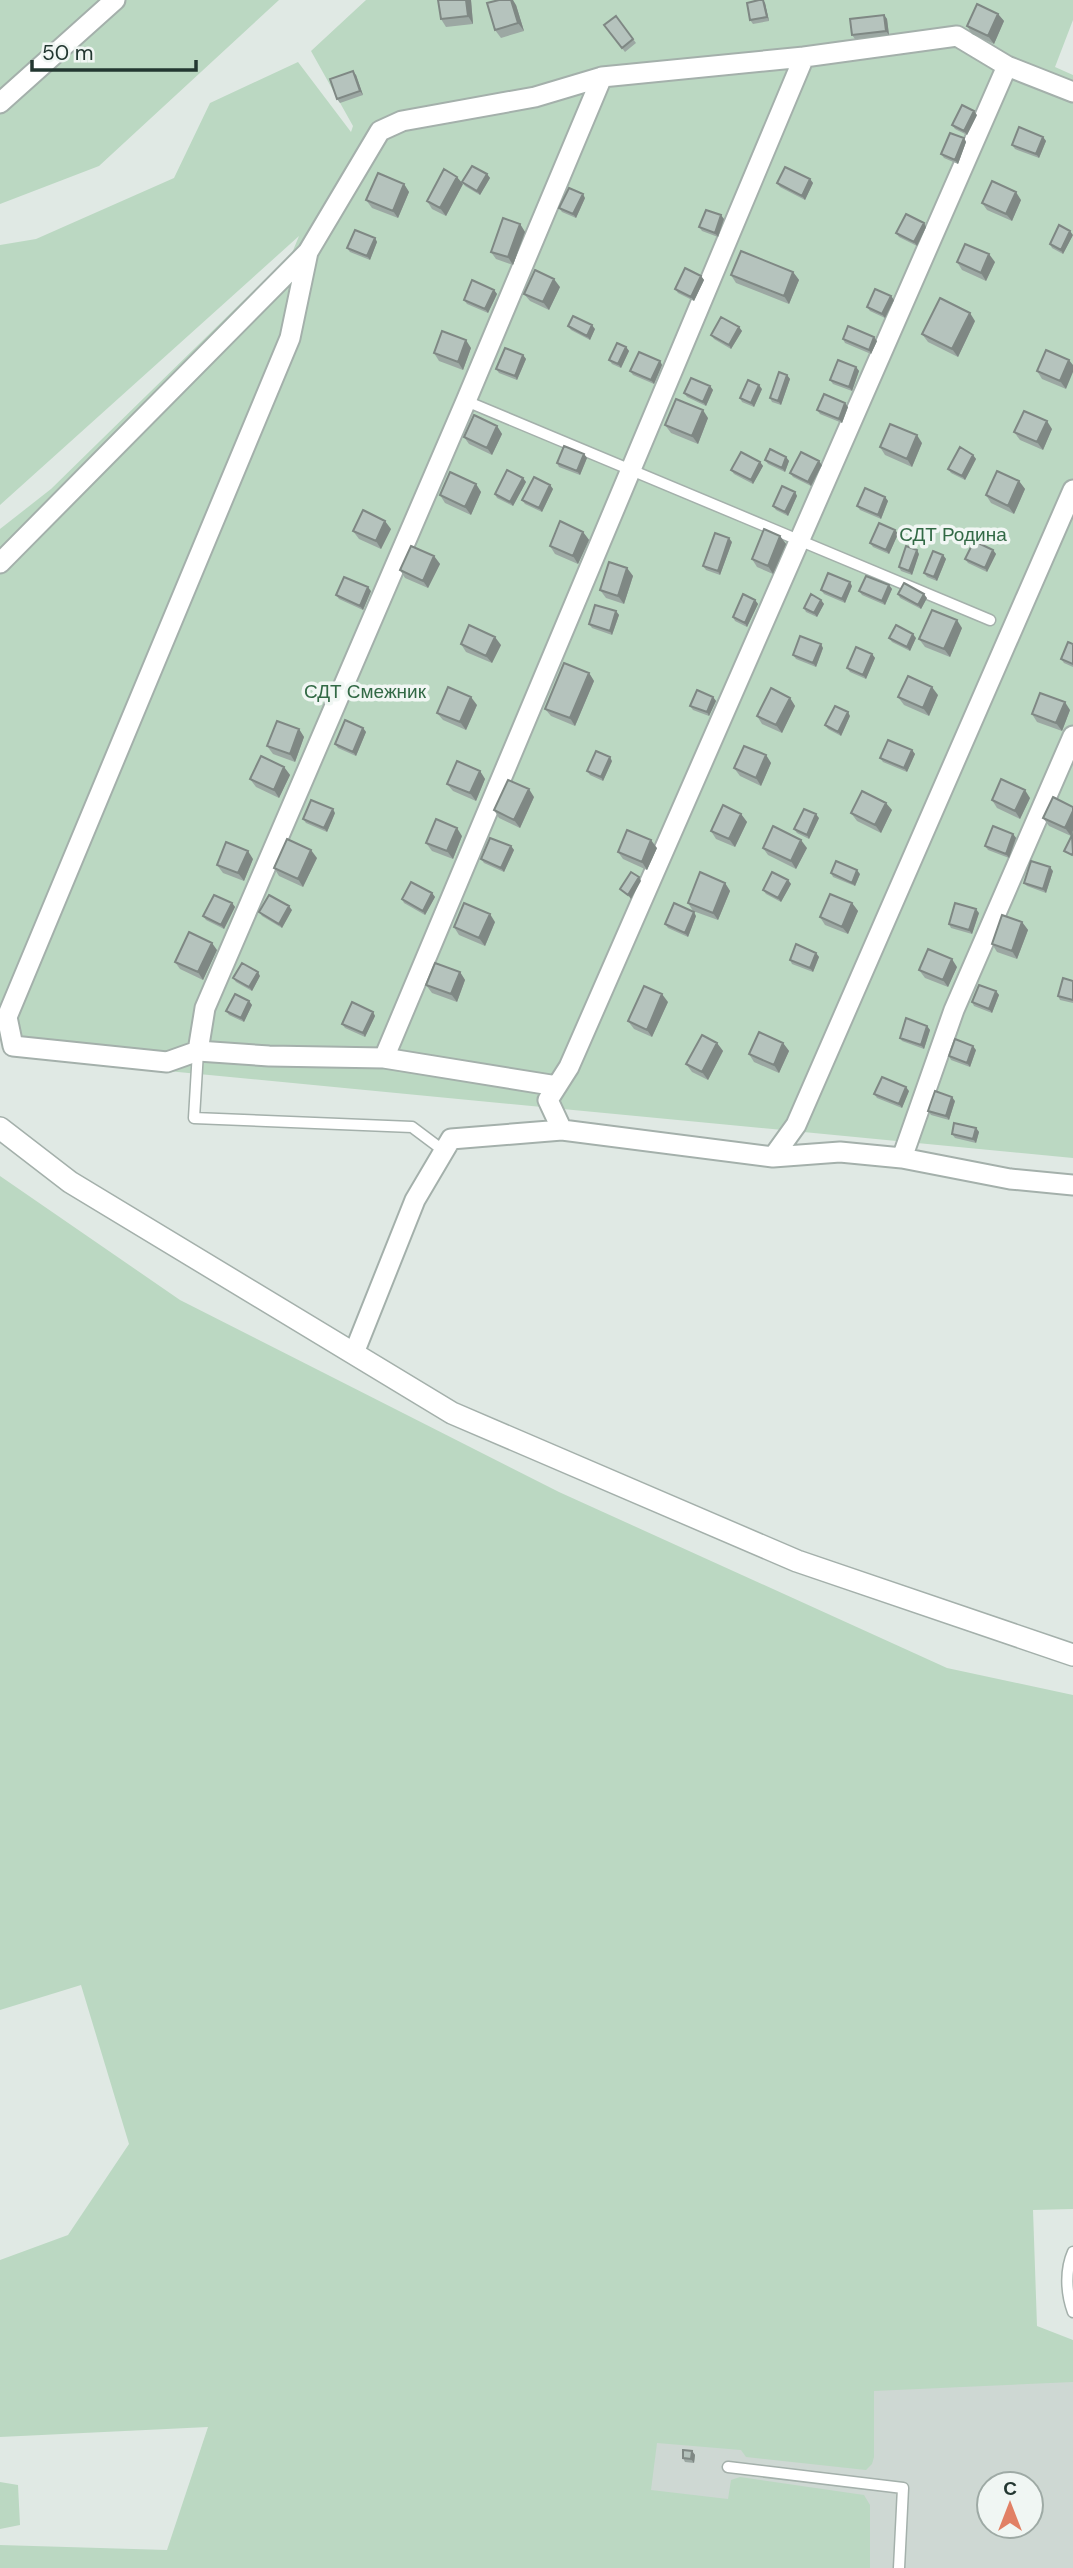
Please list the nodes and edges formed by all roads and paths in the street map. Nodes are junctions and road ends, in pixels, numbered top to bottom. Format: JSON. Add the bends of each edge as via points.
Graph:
{"nodes":[{"id":1,"x":114,"y":0,"type":"edge"},
{"id":2,"x":804,"y":57,"type":"junction"},
{"id":3,"x":1007,"y":66,"type":"junction"},
{"id":4,"x":602,"y":77,"type":"junction"},
{"id":5,"x":1073,"y":92,"type":"edge"},
{"id":6,"x":0,"y":103,"type":"edge"},
{"id":7,"x":308,"y":252,"type":"junction"},
{"id":8,"x":466,"y":401,"type":"junction"},
{"id":9,"x":631,"y":470,"type":"junction"},
{"id":10,"x":1073,"y":490,"type":"edge"},
{"id":11,"x":799,"y":540,"type":"junction"},
{"id":12,"x":0,"y":563,"type":"edge"},
{"id":13,"x":990,"y":620,"type":"dead end"},
{"id":14,"x":1073,"y":736,"type":"edge"},
{"id":15,"x":4,"y":1014,"type":"edge"},
{"id":16,"x":198,"y":1051,"type":"junction"},
{"id":17,"x":384,"y":1058,"type":"junction"},
{"id":18,"x":557,"y":1086,"type":"junction"},
{"id":19,"x":0,"y":1128,"type":"edge"},
{"id":20,"x":562,"y":1130,"type":"junction"},
{"id":21,"x":444,"y":1151,"type":"junction"},
{"id":22,"x":773,"y":1157,"type":"junction"},
{"id":23,"x":902,"y":1158,"type":"junction"},
{"id":24,"x":1073,"y":1185,"type":"edge"},
{"id":25,"x":354,"y":1353,"type":"junction"},
{"id":26,"x":1073,"y":1655,"type":"edge"},
{"id":27,"x":1073,"y":2252,"type":"edge"},
{"id":28,"x":1070,"y":2273,"type":"edge"},
{"id":29,"x":1073,"y":2312,"type":"edge"},
{"id":30,"x":728,"y":2467,"type":"dead end"},
{"id":31,"x":899,"y":2568,"type":"edge"}],
"edges":[{"from":1,"to":6,"type":"street"},
{"from":2,"to":3,"type":"street","via":[[957,36]]},
{"from":2,"to":4,"type":"street"},
{"from":2,"to":9,"type":"street"},
{"from":3,"to":5,"type":"street"},
{"from":3,"to":11,"type":"street"},
{"from":4,"to":7,"type":"street","via":[[535,97],[402,121],[380,131]]},
{"from":4,"to":8,"type":"street"},
{"from":7,"to":12,"type":"street"},
{"from":7,"to":15,"type":"street","via":[[290,338]]},
{"from":8,"to":9,"type":"lane"},
{"from":8,"to":16,"type":"street","via":[[205,1008]]},
{"from":9,"to":11,"type":"lane"},
{"from":9,"to":17,"type":"street"},
{"from":10,"to":22,"type":"street","via":[[796,1125]]},
{"from":11,"to":13,"type":"lane"},
{"from":11,"to":18,"type":"street"},
{"from":14,"to":23,"type":"street","via":[[954,1010]]},
{"from":15,"to":16,"type":"street","via":[[13,1046],[167,1062]]},
{"from":16,"to":17,"type":"street"},
{"from":16,"to":21,"type":"lane","via":[[194,1118],[412,1127]]},
{"from":17,"to":18,"type":"street"},
{"from":18,"to":20,"type":"street","via":[[548,1100]]},
{"from":19,"to":25,"type":"street","via":[[70,1182]]},
{"from":20,"to":21,"type":"street","via":[[451,1139]]},
{"from":20,"to":22,"type":"street"},
{"from":21,"to":25,"type":"street","via":[[415,1200]]},
{"from":22,"to":23,"type":"street","via":[[840,1152]]},
{"from":23,"to":24,"type":"street","via":[[1010,1179]]},
{"from":25,"to":26,"type":"street","via":[[452,1413],[797,1561]]},
{"from":27,"to":28,"type":"lane"},
{"from":28,"to":29,"type":"lane","via":[[1068,2298]]},
{"from":30,"to":31,"type":"lane","via":[[904,2488]]}]}
